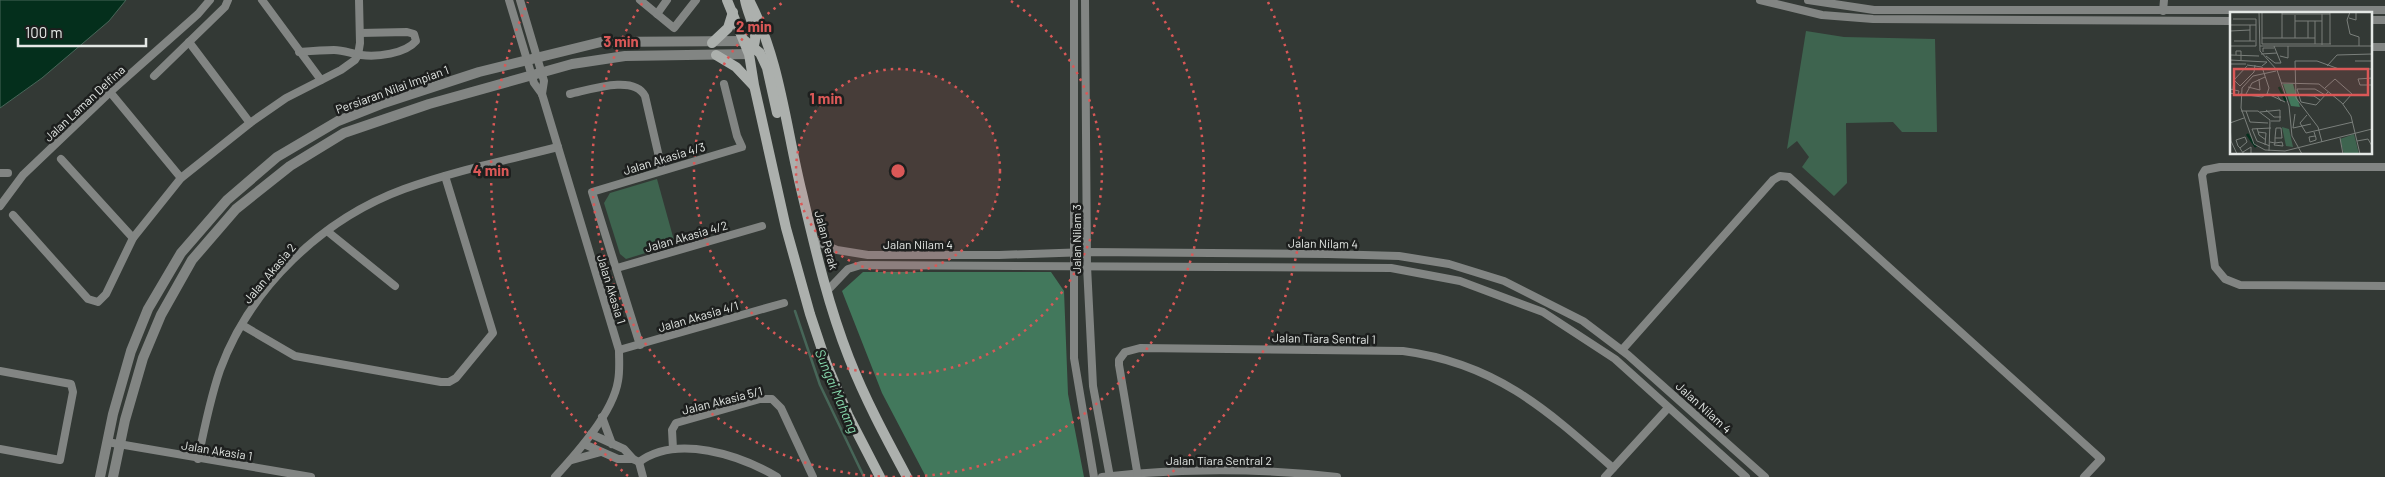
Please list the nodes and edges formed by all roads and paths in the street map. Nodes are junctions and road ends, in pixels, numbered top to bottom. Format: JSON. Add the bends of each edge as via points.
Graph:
{"nodes":[{"id":1,"x":210,"y":0,"type":"edge"},
{"id":2,"x":228,"y":0,"type":"edge"},
{"id":3,"x":262,"y":0,"type":"edge"},
{"id":4,"x":359,"y":0,"type":"edge"},
{"id":5,"x":640,"y":0,"type":"edge"},
{"id":6,"x":667,"y":0,"type":"edge"},
{"id":7,"x":696,"y":0,"type":"edge"},
{"id":8,"x":727,"y":0,"type":"edge"},
{"id":9,"x":747,"y":0,"type":"edge"},
{"id":10,"x":1074,"y":0,"type":"edge"},
{"id":11,"x":1086,"y":0,"type":"edge"},
{"id":12,"x":1760,"y":0,"type":"edge"},
{"id":13,"x":1808,"y":0,"type":"edge"},
{"id":14,"x":2164,"y":0,"type":"edge"},
{"id":15,"x":522,"y":1,"type":"edge"},
{"id":16,"x":510,"y":4,"type":"edge"},
{"id":17,"x":2385,"y":10,"type":"edge"},
{"id":18,"x":2163,"y":11,"type":"junction"},
{"id":19,"x":733,"y":12,"type":"junction"},
{"id":20,"x":657,"y":14,"type":"junction"},
{"id":21,"x":2372,"y":20,"type":"edge"},
{"id":22,"x":2385,"y":20,"type":"edge"},
{"id":23,"x":2230,"y":21,"type":"edge"},
{"id":24,"x":360,"y":33,"type":"junction"},
{"id":25,"x":189,"y":42,"type":"junction"},
{"id":26,"x":712,"y":43,"type":"junction"},
{"id":27,"x":2372,"y":47,"type":"edge"},
{"id":28,"x":2385,"y":47,"type":"edge"},
{"id":29,"x":749,"y":48,"type":"junction"},
{"id":30,"x":299,"y":52,"type":"junction"},
{"id":31,"x":358,"y":55,"type":"junction"},
{"id":32,"x":716,"y":55,"type":"junction"},
{"id":33,"x":532,"y":59,"type":"junction"},
{"id":34,"x":536,"y":73,"type":"junction"},
{"id":35,"x":154,"y":76,"type":"dead end"},
{"id":36,"x":321,"y":80,"type":"junction"},
{"id":37,"x":724,"y":84,"type":"dead end"},
{"id":38,"x":754,"y":85,"type":"junction"},
{"id":39,"x":110,"y":92,"type":"junction"},
{"id":40,"x":570,"y":94,"type":"dead end"},
{"id":41,"x":250,"y":122,"type":"junction"},
{"id":42,"x":789,"y":139,"type":"junction"},
{"id":43,"x":558,"y":147,"type":"junction"},
{"id":44,"x":61,"y":159,"type":"dead end"},
{"id":45,"x":2385,"y":167,"type":"edge"},
{"id":46,"x":662,"y":170,"type":"junction"},
{"id":47,"x":445,"y":176,"type":"junction"},
{"id":48,"x":181,"y":178,"type":"junction"},
{"id":49,"x":0,"y":206,"type":"edge"},
{"id":50,"x":13,"y":215,"type":"dead end"},
{"id":51,"x":762,"y":226,"type":"dead end"},
{"id":52,"x":327,"y":231,"type":"junction"},
{"id":53,"x":133,"y":238,"type":"junction"},
{"id":54,"x":814,"y":240,"type":"junction"},
{"id":55,"x":1088,"y":252,"type":"junction"},
{"id":56,"x":1074,"y":253,"type":"junction"},
{"id":57,"x":1074,"y":266,"type":"junction"},
{"id":58,"x":1087,"y":266,"type":"junction"},
{"id":59,"x":617,"y":268,"type":"junction"},
{"id":60,"x":395,"y":286,"type":"dead end"},
{"id":61,"x":2385,"y":286,"type":"edge"},
{"id":62,"x":827,"y":290,"type":"junction"},
{"id":63,"x":784,"y":303,"type":"dead end"},
{"id":64,"x":242,"y":325,"type":"junction"},
{"id":65,"x":640,"y":345,"type":"junction"},
{"id":66,"x":619,"y":350,"type":"junction"},
{"id":67,"x":1622,"y":350,"type":"junction"},
{"id":68,"x":0,"y":371,"type":"edge"},
{"id":69,"x":1668,"y":408,"type":"junction"},
{"id":70,"x":602,"y":417,"type":"junction"},
{"id":71,"x":591,"y":434,"type":"junction"},
{"id":72,"x":107,"y":442,"type":"junction"},
{"id":73,"x":584,"y":444,"type":"junction"},
{"id":74,"x":612,"y":444,"type":"junction"},
{"id":75,"x":120,"y":445,"type":"junction"},
{"id":76,"x":0,"y":449,"type":"edge"},
{"id":77,"x":673,"y":449,"type":"junction"},
{"id":78,"x":601,"y":452,"type":"junction"},
{"id":79,"x":198,"y":459,"type":"junction"},
{"id":80,"x":570,"y":460,"type":"junction"},
{"id":81,"x":636,"y":461,"type":"junction"},
{"id":82,"x":1613,"y":468,"type":"junction"},
{"id":83,"x":1137,"y":475,"type":"edge"},
{"id":84,"x":100,"y":477,"type":"edge"},
{"id":85,"x":114,"y":477,"type":"edge"},
{"id":86,"x":311,"y":477,"type":"edge"},
{"id":87,"x":555,"y":477,"type":"edge"},
{"id":88,"x":643,"y":477,"type":"edge"},
{"id":89,"x":777,"y":477,"type":"edge"},
{"id":90,"x":813,"y":477,"type":"edge"},
{"id":91,"x":880,"y":477,"type":"edge"},
{"id":92,"x":907,"y":477,"type":"edge"},
{"id":93,"x":1094,"y":477,"type":"edge"},
{"id":94,"x":1108,"y":477,"type":"edge"},
{"id":95,"x":1337,"y":477,"type":"edge"},
{"id":96,"x":1605,"y":477,"type":"edge"},
{"id":97,"x":1746,"y":477,"type":"edge"},
{"id":98,"x":1765,"y":477,"type":"edge"},
{"id":99,"x":2084,"y":477,"type":"edge"}],
"edges":[{"from":1,"to":39,"type":"street","name":"Jalan Laman Delfina"},
{"from":2,"to":25,"type":"street","via":[[225,7]]},
{"from":3,"to":30,"type":"street"},
{"from":4,"to":24,"type":"street"},
{"from":5,"to":20,"type":"street"},
{"from":6,"to":20,"type":"street"},
{"from":7,"to":20,"type":"street","via":[[674,28]]},
{"from":8,"to":19,"type":"main road"},
{"from":9,"to":29,"type":"main road","via":[[747,12],[757,36]]},
{"from":9,"to":42,"type":"main road","name":"Jalan Perak","via":[[758,17],[771,55]]},
{"from":10,"to":56,"type":"street","name":"Jalan Nilam 3"},
{"from":11,"to":55,"type":"street","name":"Jalan Nilam 3"},
{"from":12,"to":23,"type":"street","via":[[1822,15],[1873,20]]},
{"from":13,"to":18,"type":"street","via":[[1874,10]]},
{"from":14,"to":18,"type":"street"},
{"from":15,"to":16,"type":"street"},
{"from":15,"to":33,"type":"street"},
{"from":16,"to":33,"type":"street"},
{"from":17,"to":18,"type":"street"},
{"from":19,"to":26,"type":"main road","via":[[728,28]]},
{"from":19,"to":29,"type":"main road"},
{"from":21,"to":22,"type":"street"},
{"from":24,"to":31,"type":"street"},
{"from":24,"to":31,"type":"street","via":[[407,32],[414,34],[416,41],[411,46],[389,53]]},
{"from":25,"to":35,"type":"street"},
{"from":25,"to":41,"type":"street"},
{"from":26,"to":29,"type":"street","name":"Persiaran Nilai Impian 1"},
{"from":26,"to":33,"type":"street","name":"Persiaran Nilai Impian 1","via":[[601,42]]},
{"from":27,"to":28,"type":"street"},
{"from":29,"to":32,"type":"street","name":"Persiaran Nilai Impian 1"},
{"from":29,"to":38,"type":"main road"},
{"from":29,"to":42,"type":"main road","via":[[760,53],[767,68],[778,116]]},
{"from":30,"to":31,"type":"street","via":[[335,50]]},
{"from":30,"to":36,"type":"street"},
{"from":31,"to":36,"type":"street","via":[[350,65]]},
{"from":32,"to":34,"type":"street","name":"Persiaran Nilai Impian 1","via":[[602,58]]},
{"from":32,"to":38,"type":"main road","via":[[736,67]]},
{"from":33,"to":34,"type":"street","name":"Jalan Akasia 1"},
{"from":33,"to":72,"type":"street","name":"Persiaran Nilai Impian 1","via":[[428,88],[338,121],[277,157],[227,200],[181,253],[148,309],[131,351]]},
{"from":34,"to":43,"type":"street","name":"Jalan Akasia 1","via":[[534,83],[542,94]]},
{"from":34,"to":75,"type":"street","name":"Persiaran Nilai Impian 1","via":[[344,133],[290,166],[236,209],[192,260],[161,315],[143,358]]},
{"from":36,"to":41,"type":"street"},
{"from":37,"to":46,"type":"street","name":"Jalan Akasia 4/3","via":[[742,147]]},
{"from":38,"to":91,"type":"main road","via":[[786,228],[826,365]]},
{"from":39,"to":48,"type":"street"},
{"from":39,"to":49,"type":"street","name":"Jalan Laman Delfina","via":[[23,175]]},
{"from":40,"to":46,"type":"street","via":[[626,84],[640,89],[645,96]]},
{"from":41,"to":48,"type":"street"},
{"from":42,"to":54,"type":"main road","name":"Jalan Perak"},
{"from":43,"to":47,"type":"street","name":"Jalan Akasia 2"},
{"from":43,"to":66,"type":"street","name":"Jalan Akasia 1"},
{"from":44,"to":53,"type":"street"},
{"from":45,"to":61,"type":"street","via":[[2220,167],[2205,170],[2202,175],[2214,267],[2225,278],[2240,286]]},
{"from":46,"to":59,"type":"street","name":"Jalan Akasia 4/3","via":[[592,192]]},
{"from":47,"to":52,"type":"street","name":"Jalan Akasia 2","via":[[371,204]]},
{"from":47,"to":64,"type":"street","via":[[493,333],[456,378],[441,382],[297,356]]},
{"from":48,"to":53,"type":"street"},
{"from":50,"to":53,"type":"street","via":[[91,301],[102,299]]},
{"from":51,"to":59,"type":"street","name":"Jalan Akasia 4/2"},
{"from":52,"to":60,"type":"street"},
{"from":52,"to":64,"type":"street","name":"Jalan Akasia 2","via":[[265,290]]},
{"from":54,"to":56,"type":"street","name":"Jalan Nilam 4","via":[[837,250],[868,255]]},
{"from":54,"to":62,"type":"main road","name":"Jalan Perak"},
{"from":55,"to":56,"type":"street","name":"Jalan Nilam 4"},
{"from":55,"to":58,"type":"street","name":"Jalan Nilam 3"},
{"from":55,"to":67,"type":"street","name":"Jalan Nilam 4","via":[[1399,256],[1441,263],[1504,280],[1583,321]]},
{"from":56,"to":57,"type":"street","name":"Jalan Nilam 3"},
{"from":57,"to":58,"type":"street","name":"Jalan Nilam 4"},
{"from":57,"to":62,"type":"street","name":"Jalan Nilam 4","via":[[861,266],[848,269]]},
{"from":57,"to":93,"type":"street","name":"Jalan Nilam 3","via":[[1074,358]]},
{"from":58,"to":69,"type":"street","name":"Jalan Nilam 4","via":[[1391,268],[1460,280],[1543,312],[1615,359]]},
{"from":58,"to":94,"type":"street","name":"Jalan Nilam 3","via":[[1093,386]]},
{"from":59,"to":65,"type":"street"},
{"from":62,"to":92,"type":"main road","name":"Jalan Perak","via":[[848,357],[869,406]]},
{"from":63,"to":65,"type":"street","name":"Jalan Akasia 4/1"},
{"from":64,"to":79,"type":"street","name":"Jalan Akasia 2","via":[[221,369]]},
{"from":65,"to":66,"type":"street","name":"Jalan Akasia 4/1"},
{"from":66,"to":70,"type":"street","name":"Jalan Akasia 1","via":[[617,387]]},
{"from":67,"to":98,"type":"street","name":"Jalan Nilam 4"},
{"from":67,"to":99,"type":"street","via":[[1773,180],[1780,176],[1789,177],[2101,459]]},
{"from":68,"to":76,"type":"street","via":[[71,384],[73,392],[60,460]]},
{"from":69,"to":82,"type":"street"},
{"from":69,"to":97,"type":"street","name":"Jalan Nilam 4"},
{"from":70,"to":71,"type":"street","name":"Jalan Akasia 1"},
{"from":70,"to":74,"type":"street"},
{"from":71,"to":73,"type":"street","name":"Jalan Akasia 1"},
{"from":71,"to":74,"type":"street"},
{"from":72,"to":75,"type":"street","name":"Jalan Akasia 1"},
{"from":72,"to":84,"type":"street","name":"Persiaran Nilai Impian 1"},
{"from":73,"to":78,"type":"street"},
{"from":73,"to":80,"type":"street","name":"Jalan Akasia 1"},
{"from":74,"to":81,"type":"street","via":[[626,450]]},
{"from":75,"to":79,"type":"street","name":"Jalan Akasia 1"},
{"from":75,"to":85,"type":"street","name":"Persiaran Nilai Impian 1"},
{"from":77,"to":81,"type":"street","via":[[654,452]]},
{"from":77,"to":89,"type":"street","via":[[721,453],[747,461]]},
{"from":77,"to":90,"type":"street","name":"Jalan Akasia 5/1","via":[[672,430],[676,423],[760,399],[772,399],[781,408]]},
{"from":78,"to":80,"type":"street"},
{"from":78,"to":81,"type":"street","via":[[621,460]]},
{"from":79,"to":86,"type":"street","name":"Jalan Akasia 1"},
{"from":80,"to":87,"type":"street","name":"Jalan Akasia 1"},
{"from":81,"to":88,"type":"street"},
{"from":82,"to":83,"type":"street","name":"Jalan Tiara Sentral 1","via":[[1513,388],[1476,369],[1444,358],[1393,351],[1140,348],[1124,352],[1118,365]]},
{"from":82,"to":96,"type":"street"},
{"from":83,"to":94,"type":"street","name":"Jalan Tiara Sentral 2"},
{"from":83,"to":95,"type":"street","name":"Jalan Tiara Sentral 2","via":[[1168,470],[1272,471]]}]}
